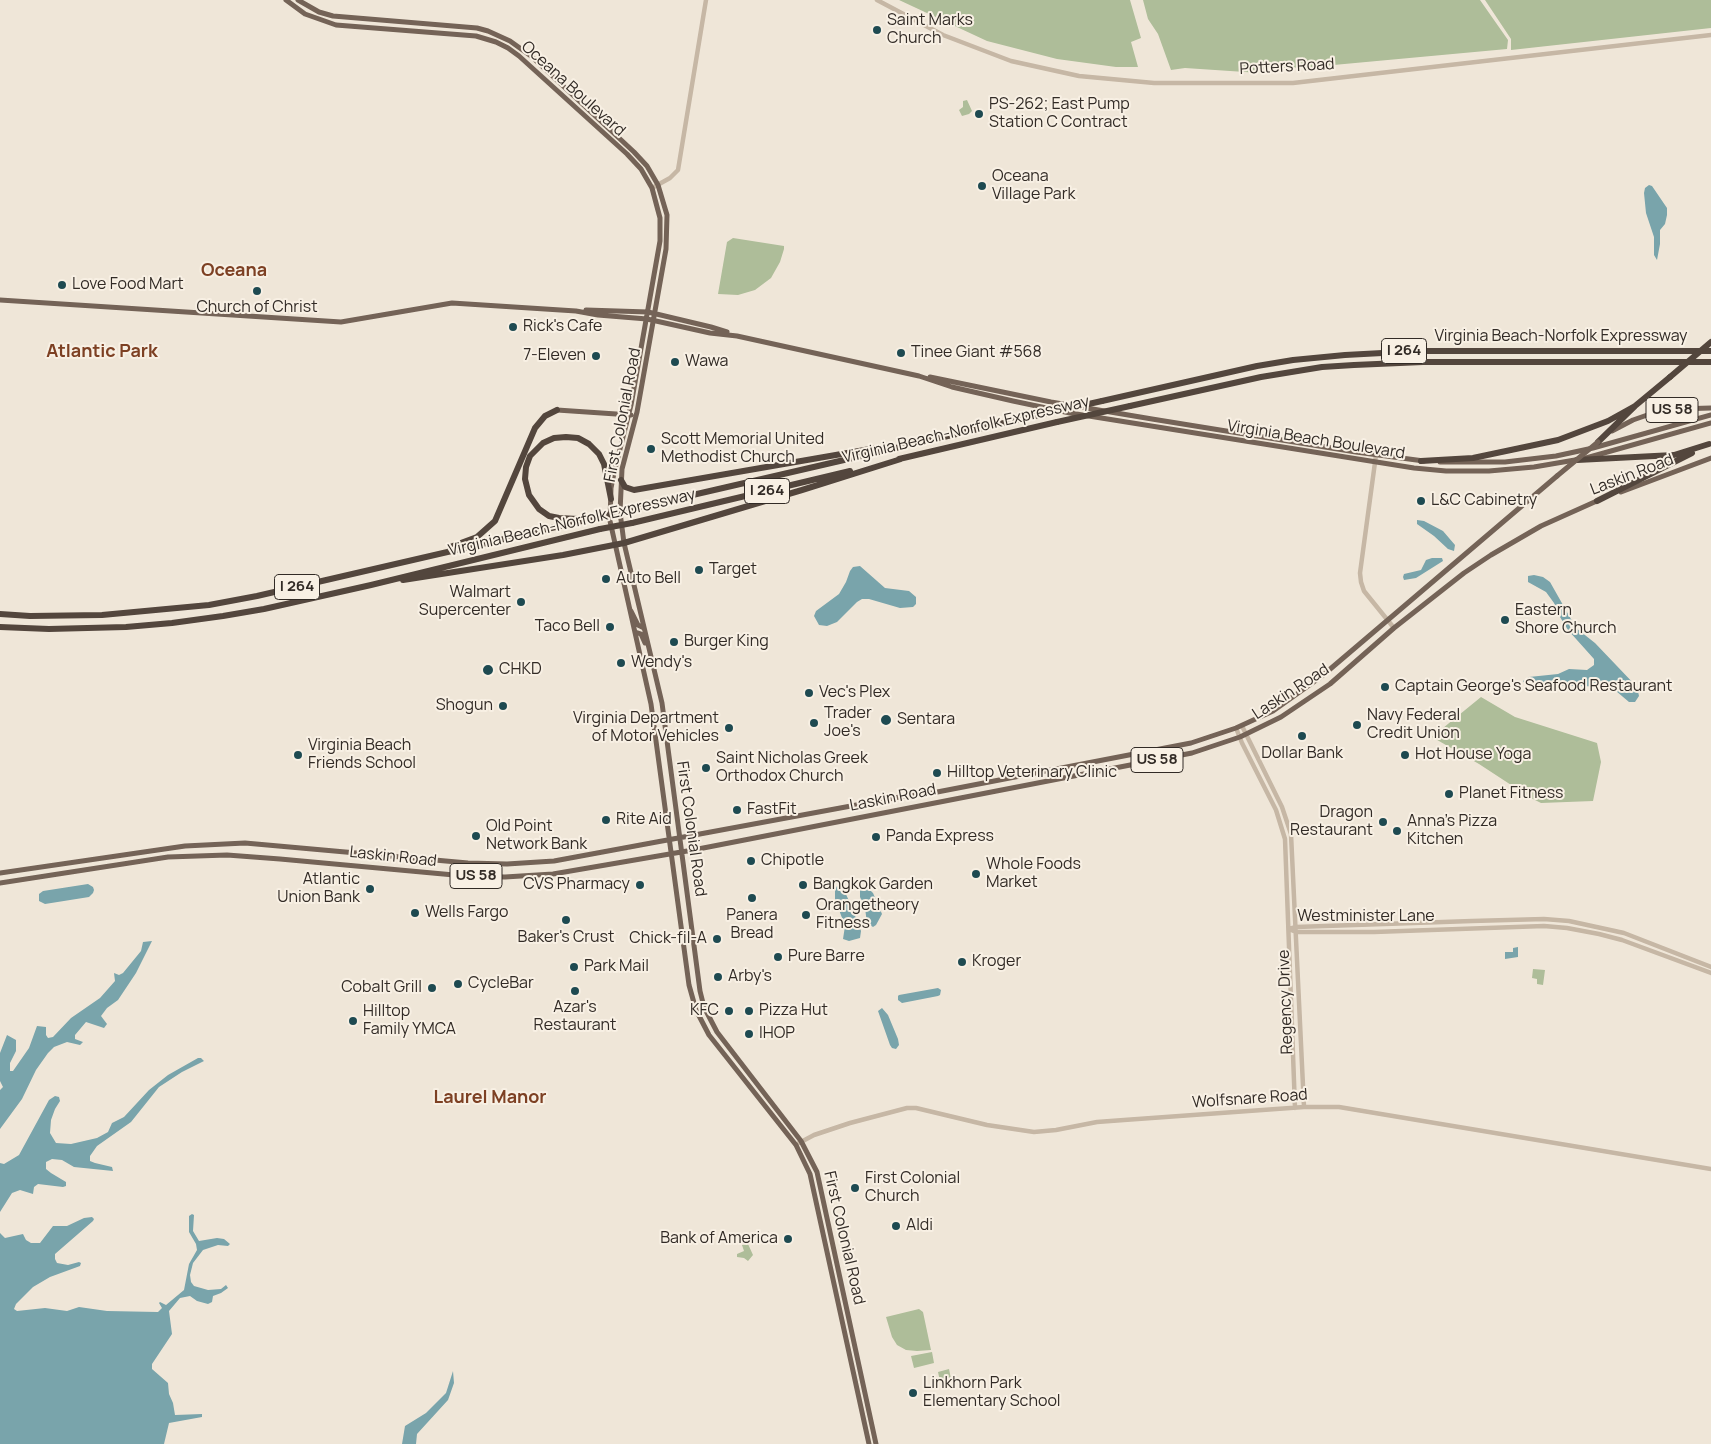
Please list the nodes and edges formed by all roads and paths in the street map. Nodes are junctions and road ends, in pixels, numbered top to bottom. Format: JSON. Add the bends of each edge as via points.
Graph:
{"nodes":[{"id":1,"x":286,"y":0,"type":"edge"},
{"id":2,"x":298,"y":0,"type":"edge"},
{"id":3,"x":706,"y":0,"type":"edge"},
{"id":4,"x":877,"y":0,"type":"edge"},
{"id":5,"x":1711,"y":35,"type":"edge"},
{"id":6,"x":658,"y":185,"type":"junction"},
{"id":7,"x":652,"y":188,"type":"junction"},
{"id":8,"x":0,"y":300,"type":"edge"},
{"id":9,"x":576,"y":311,"type":"junction"},
{"id":10,"x":648,"y":312,"type":"junction"},
{"id":11,"x":655,"y":314,"type":"junction"},
{"id":12,"x":647,"y":319,"type":"junction"},
{"id":13,"x":654,"y":321,"type":"junction"},
{"id":14,"x":737,"y":336,"type":"junction"},
{"id":15,"x":1711,"y":342,"type":"edge"},
{"id":16,"x":1711,"y":350,"type":"edge"},
{"id":17,"x":1711,"y":362,"type":"edge"},
{"id":18,"x":919,"y":376,"type":"junction"},
{"id":19,"x":1635,"y":406,"type":"junction"},
{"id":20,"x":1711,"y":408,"type":"edge"},
{"id":21,"x":557,"y":410,"type":"joint"},
{"id":22,"x":629,"y":414,"type":"junction"},
{"id":23,"x":1711,"y":415,"type":"edge"},
{"id":24,"x":636,"y":416,"type":"junction"},
{"id":25,"x":1711,"y":423,"type":"edge"},
{"id":26,"x":946,"y":436,"type":"junction"},
{"id":27,"x":1598,"y":442,"type":"junction"},
{"id":28,"x":1710,"y":444,"type":"edge"},
{"id":29,"x":1376,"y":455,"type":"junction"},
{"id":30,"x":1711,"y":458,"type":"edge"},
{"id":31,"x":901,"y":459,"type":"junction"},
{"id":32,"x":1577,"y":460,"type":"junction"},
{"id":33,"x":1421,"y":461,"type":"junction"},
{"id":34,"x":1376,"y":462,"type":"junction"},
{"id":35,"x":621,"y":480,"type":"junction"},
{"id":36,"x":611,"y":499,"type":"junction"},
{"id":37,"x":1597,"y":501,"type":"junction"},
{"id":38,"x":589,"y":519,"type":"junction"},
{"id":39,"x":624,"y":543,"type":"junction"},
{"id":40,"x":615,"y":545,"type":"junction"},
{"id":41,"x":400,"y":562,"type":"junction"},
{"id":42,"x":371,"y":584,"type":"junction"},
{"id":43,"x":628,"y":606,"type":"junction"},
{"id":44,"x":0,"y":614,"type":"edge"},
{"id":45,"x":1388,"y":621,"type":"junction"},
{"id":46,"x":0,"y":627,"type":"edge"},
{"id":47,"x":644,"y":628,"type":"junction"},
{"id":48,"x":1394,"y":628,"type":"junction"},
{"id":49,"x":635,"y":632,"type":"junction"},
{"id":50,"x":650,"y":650,"type":"junction"},
{"id":51,"x":1239,"y":727,"type":"junction"},
{"id":52,"x":1243,"y":736,"type":"junction"},
{"id":53,"x":680,"y":838,"type":"junction"},
{"id":54,"x":669,"y":840,"type":"junction"},
{"id":55,"x":682,"y":852,"type":"junction"},
{"id":56,"x":671,"y":854,"type":"junction"},
{"id":57,"x":28,"y":868,"type":"junction"},
{"id":58,"x":0,"y":873,"type":"edge"},
{"id":59,"x":30,"y":878,"type":"junction"},
{"id":60,"x":0,"y":883,"type":"edge"},
{"id":61,"x":1289,"y":929,"type":"junction"},
{"id":62,"x":1296,"y":929,"type":"junction"},
{"id":63,"x":1711,"y":966,"type":"edge"},
{"id":64,"x":1711,"y":974,"type":"edge"},
{"id":65,"x":1304,"y":1107,"type":"junction"},
{"id":66,"x":1295,"y":1108,"type":"junction"},
{"id":67,"x":801,"y":1141,"type":"junction"},
{"id":68,"x":796,"y":1146,"type":"junction"},
{"id":69,"x":1711,"y":1169,"type":"edge"},
{"id":70,"x":869,"y":1444,"type":"edge"},
{"id":71,"x":876,"y":1444,"type":"edge"}],
"edges":[{"from":1,"to":7,"type":"main road","name":"Oceana Boulevard","via":[[306,14],[336,25],[466,34],[502,45],[519,56],[627,154]]},
{"from":2,"to":6,"type":"main road","name":"Oceana Boulevard","via":[[333,16],[477,28],[510,41],[531,56],[634,152]]},
{"from":3,"to":6,"type":"street","via":[[678,170]]},
{"from":4,"to":5,"type":"street","name":"Potters Road","via":[[943,36],[1011,61],[1079,76],[1154,83],[1293,83]]},
{"from":6,"to":7,"type":"street"},
{"from":6,"to":11,"type":"main road","name":"First Colonial Road","via":[[668,229]]},
{"from":7,"to":10,"type":"main road","name":"First Colonial Road","via":[[660,230]]},
{"from":8,"to":9,"type":"main road","name":"Virginia Beach Boulevard","via":[[341,322],[452,303]]},
{"from":9,"to":10,"type":"main road","name":"Virginia Beach Boulevard"},
{"from":9,"to":12,"type":"main road","name":"Virginia Beach Boulevard"},
{"from":10,"to":11,"type":"main road","name":"Virginia Beach Boulevard"},
{"from":10,"to":12,"type":"main road","name":"First Colonial Road"},
{"from":11,"to":13,"type":"main road","name":"First Colonial Road"},
{"from":11,"to":14,"type":"main road","name":"Virginia Beach Boulevard"},
{"from":12,"to":13,"type":"main road","name":"Virginia Beach Boulevard"},
{"from":12,"to":22,"type":"main road","name":"First Colonial Road"},
{"from":13,"to":14,"type":"main road","name":"Virginia Beach Boulevard"},
{"from":13,"to":24,"type":"main road","name":"First Colonial Road"},
{"from":14,"to":18,"type":"main road","name":"Virginia Beach Boulevard"},
{"from":15,"to":19,"type":"highway","bridge":true},
{"from":16,"to":26,"type":"highway","name":"Virginia Beach-Norfolk Expressway","number":"I 264","bridge":true,"via":[[1420,351],[1293,360]]},
{"from":17,"to":31,"type":"highway","name":"Virginia Beach-Norfolk Expressway","number":"I 264","bridge":true,"via":[[1423,362],[1322,367],[1261,377]]},
{"from":18,"to":29,"type":"main road","name":"Virginia Beach Boulevard","via":[[1051,402]]},
{"from":18,"to":34,"type":"main road","name":"Virginia Beach Boulevard","via":[[972,392],[1070,413]]},
{"from":19,"to":27,"type":"highway"},
{"from":19,"to":33,"type":"highway","via":[[1608,421],[1558,440],[1473,458]]},
{"from":20,"to":27,"type":"main road","number":"US 58","via":[[1677,409],[1644,416]]},
{"from":21,"to":22,"type":"main road"},
{"from":21,"to":41,"type":"highway","via":[[537,425],[499,514],[486,530],[467,542]]},
{"from":22,"to":24,"type":"main road"},
{"from":22,"to":36,"type":"main road","name":"First Colonial Road","via":[[616,462]]},
{"from":23,"to":33,"type":"main road","name":"Virginia Beach Boulevard","via":[[1556,456],[1477,463]]},
{"from":24,"to":35,"type":"main road","name":"First Colonial Road"},
{"from":25,"to":32,"type":"main road","name":"Virginia Beach Boulevard"},
{"from":26,"to":35,"type":"highway","via":[[634,490],[625,487]]},
{"from":26,"to":38,"type":"highway","name":"Virginia Beach-Norfolk Expressway","number":"I 264","bridge":true},
{"from":27,"to":45,"type":"main road","name":"Laskin Road","number":"US 58","bridge":true},
{"from":28,"to":32,"type":"highway","via":[[1674,455]]},
{"from":28,"to":37,"type":"highway"},
{"from":29,"to":33,"type":"main road","name":"Virginia Beach Boulevard"},
{"from":29,"to":34,"type":"street"},
{"from":30,"to":37,"type":"main road","name":"Laskin Road","number":"US 58"},
{"from":31,"to":39,"type":"highway"},
{"from":31,"to":42,"type":"highway","name":"Virginia Beach-Norfolk Expressway","number":"I 264","bridge":true},
{"from":32,"to":34,"type":"main road","name":"Virginia Beach Boulevard","via":[[1474,471]]},
{"from":34,"to":45,"type":"street","via":[[1360,573],[1364,591]]},
{"from":35,"to":39,"type":"main road","name":"First Colonial Road","via":[[620,512]]},
{"from":36,"to":38,"type":"highway","via":[[604,464],[589,444],[578,438],[566,437],[538,447],[528,461],[525,473],[532,501],[544,513],[555,518]]},
{"from":36,"to":40,"type":"main road","name":"First Colonial Road","via":[[610,521]]},
{"from":37,"to":48,"type":"main road","name":"Laskin Road","number":"US 58","via":[[1541,526],[1491,554]]},
{"from":38,"to":41,"type":"highway","name":"Virginia Beach-Norfolk Expressway","number":"I 264"},
{"from":39,"to":40,"type":"highway"},
{"from":39,"to":47,"type":"main road","name":"First Colonial Road"},
{"from":40,"to":42,"type":"highway"},
{"from":40,"to":43,"type":"main road","name":"First Colonial Road"},
{"from":41,"to":44,"type":"highway","name":"Virginia Beach-Norfolk Expressway","number":"I 264","via":[[257,596],[193,607],[102,615]]},
{"from":42,"to":46,"type":"highway","name":"Virginia Beach-Norfolk Expressway","number":"I 264","via":[[264,609],[172,623],[80,629]]},
{"from":43,"to":47,"type":"main road","via":[[638,625]]},
{"from":43,"to":49,"type":"main road","name":"First Colonial Road"},
{"from":45,"to":48,"type":"street"},
{"from":45,"to":51,"type":"main road","name":"Laskin Road","number":"US 58","via":[[1322,676],[1273,711]]},
{"from":47,"to":50,"type":"main road","name":"First Colonial Road"},
{"from":48,"to":52,"type":"main road","name":"Laskin Road","number":"US 58","via":[[1326,687],[1281,717]]},
{"from":49,"to":50,"type":"main road","via":[[641,634]]},
{"from":49,"to":54,"type":"main road","name":"First Colonial Road","via":[[651,704]]},
{"from":50,"to":53,"type":"main road","name":"First Colonial Road","via":[[663,710]]},
{"from":51,"to":52,"type":"street","name":"Regency Drive"},
{"from":51,"to":53,"type":"main road","name":"Laskin Road","number":"US 58","via":[[1191,743],[1098,762]]},
{"from":52,"to":55,"type":"main road","name":"Laskin Road","number":"US 58","via":[[1192,753],[1067,780]]},
{"from":52,"to":61,"type":"street","name":"Regency Drive","via":[[1286,839]]},
{"from":52,"to":62,"type":"street","name":"Regency Drive","via":[[1282,807],[1291,834]]},
{"from":53,"to":54,"type":"main road","name":"Laskin Road","number":"US 58"},
{"from":53,"to":55,"type":"main road","name":"First Colonial Road"},
{"from":54,"to":56,"type":"main road","name":"First Colonial Road"},
{"from":54,"to":57,"type":"main road","name":"Laskin Road","number":"US 58","via":[[521,864],[460,863],[245,844],[185,846]]},
{"from":55,"to":56,"type":"main road","name":"Laskin Road","number":"US 58"},
{"from":55,"to":67,"type":"main road","name":"First Colonial Road","via":[[700,991],[707,1015],[720,1038]]},
{"from":56,"to":59,"type":"main road","name":"Laskin Road","number":"US 58","via":[[572,871],[518,876],[465,876],[227,855],[168,857]]},
{"from":56,"to":68,"type":"main road","name":"First Colonial Road","via":[[688,977],[696,1010],[716,1045]]},
{"from":57,"to":58,"type":"main road","name":"Laskin Road","number":"US 58"},
{"from":57,"to":59,"type":"main road"},
{"from":59,"to":60,"type":"main road","name":"Laskin Road","number":"US 58"},
{"from":61,"to":62,"type":"street","name":"Westminister Lane"},
{"from":61,"to":66,"type":"street","name":"Regency Drive"},
{"from":62,"to":63,"type":"street","name":"Westminister Lane","via":[[1568,921],[1624,933]]},
{"from":62,"to":64,"type":"street","name":"Westminister Lane","via":[[1374,932],[1567,928],[1622,940]]},
{"from":62,"to":65,"type":"street","name":"Regency Drive"},
{"from":65,"to":66,"type":"street","name":"Wolfsnare Road"},
{"from":65,"to":69,"type":"street","name":"Wolfsnare Road","via":[[1339,1107]]},
{"from":66,"to":67,"type":"street","name":"Wolfsnare Road","via":[[1106,1122],[1034,1132],[987,1125],[926,1109],[907,1108],[850,1122]]},
{"from":67,"to":68,"type":"street","name":"Wolfsnare Road"},
{"from":67,"to":71,"type":"main road","name":"First Colonial Road","via":[[819,1179]]},
{"from":68,"to":70,"type":"main road","name":"First Colonial Road","via":[[810,1174]]}]}
